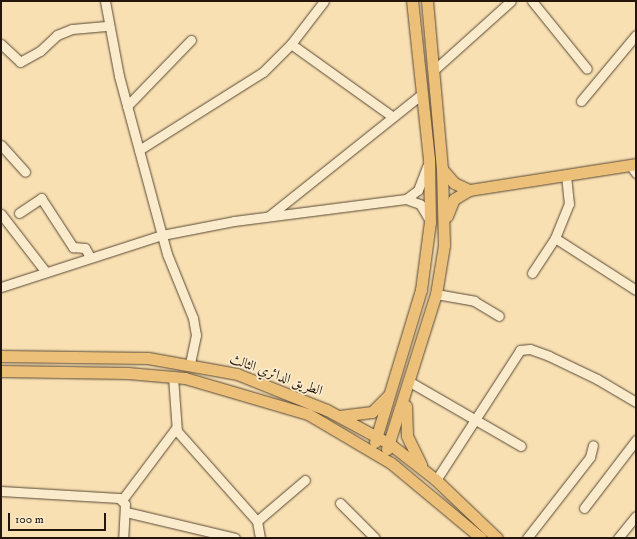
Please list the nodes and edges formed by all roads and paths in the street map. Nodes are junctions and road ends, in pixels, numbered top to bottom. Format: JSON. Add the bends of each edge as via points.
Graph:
{"nodes":[{"id":1,"x":105,"y":1,"type":"edge"},
{"id":2,"x":324,"y":1,"type":"edge"},
{"id":3,"x":412,"y":1,"type":"edge"},
{"id":4,"x":427,"y":1,"type":"edge"},
{"id":5,"x":511,"y":1,"type":"edge"},
{"id":6,"x":532,"y":1,"type":"edge"},
{"id":7,"x":109,"y":26,"type":"junction"},
{"id":8,"x":636,"y":35,"type":"edge"},
{"id":9,"x":191,"y":40,"type":"dead end"},
{"id":10,"x":1,"y":44,"type":"edge"},
{"id":11,"x":292,"y":44,"type":"junction"},
{"id":12,"x":587,"y":69,"type":"dead end"},
{"id":13,"x":434,"y":70,"type":"junction"},
{"id":14,"x":422,"y":94,"type":"junction"},
{"id":15,"x":581,"y":101,"type":"dead end"},
{"id":16,"x":127,"y":106,"type":"junction"},
{"id":17,"x":393,"y":117,"type":"junction"},
{"id":18,"x":1,"y":145,"type":"edge"},
{"id":19,"x":139,"y":150,"type":"junction"},
{"id":20,"x":428,"y":160,"type":"junction"},
{"id":21,"x":634,"y":167,"type":"edge"},
{"id":22,"x":442,"y":169,"type":"junction"},
{"id":23,"x":26,"y":172,"type":"dead end"},
{"id":24,"x":566,"y":177,"type":"junction"},
{"id":25,"x":469,"y":190,"type":"junction"},
{"id":26,"x":406,"y":199,"type":"junction"},
{"id":27,"x":19,"y":213,"type":"dead end"},
{"id":28,"x":1,"y":214,"type":"edge"},
{"id":29,"x":268,"y":217,"type":"junction"},
{"id":30,"x":445,"y":220,"type":"junction"},
{"id":31,"x":430,"y":222,"type":"junction"},
{"id":32,"x":162,"y":235,"type":"junction"},
{"id":33,"x":555,"y":238,"type":"junction"},
{"id":34,"x":90,"y":257,"type":"junction"},
{"id":35,"x":45,"y":271,"type":"junction"},
{"id":36,"x":532,"y":273,"type":"dead end"},
{"id":37,"x":1,"y":287,"type":"edge"},
{"id":38,"x":636,"y":290,"type":"edge"},
{"id":39,"x":436,"y":294,"type":"junction"},
{"id":40,"x":498,"y":316,"type":"dead end"},
{"id":41,"x":1,"y":356,"type":"edge"},
{"id":42,"x":190,"y":364,"type":"junction"},
{"id":43,"x":1,"y":371,"type":"edge"},
{"id":44,"x":173,"y":377,"type":"junction"},
{"id":45,"x":409,"y":384,"type":"junction"},
{"id":46,"x":393,"y":387,"type":"junction"},
{"id":47,"x":636,"y":402,"type":"edge"},
{"id":48,"x":339,"y":416,"type":"junction"},
{"id":49,"x":473,"y":421,"type":"junction"},
{"id":50,"x":176,"y":428,"type":"junction"},
{"id":51,"x":378,"y":436,"type":"junction"},
{"id":52,"x":636,"y":440,"type":"edge"},
{"id":53,"x":390,"y":444,"type":"junction"},
{"id":54,"x":593,"y":445,"type":"dead end"},
{"id":55,"x":521,"y":446,"type":"dead end"},
{"id":56,"x":371,"y":450,"type":"junction"},
{"id":57,"x":383,"y":457,"type":"junction"},
{"id":58,"x":425,"y":470,"type":"junction"},
{"id":59,"x":305,"y":480,"type":"dead end"},
{"id":60,"x":436,"y":480,"type":"junction"},
{"id":61,"x":1,"y":491,"type":"edge"},
{"id":62,"x":122,"y":500,"type":"junction"},
{"id":63,"x":340,"y":503,"type":"dead end"},
{"id":64,"x":584,"y":508,"type":"dead end"},
{"id":65,"x":126,"y":512,"type":"junction"},
{"id":66,"x":636,"y":516,"type":"edge"},
{"id":67,"x":257,"y":521,"type":"junction"},
{"id":68,"x":123,"y":538,"type":"edge"},
{"id":69,"x":235,"y":538,"type":"edge"},
{"id":70,"x":260,"y":538,"type":"edge"},
{"id":71,"x":375,"y":538,"type":"edge"},
{"id":72,"x":481,"y":538,"type":"edge"},
{"id":73,"x":498,"y":538,"type":"edge"},
{"id":74,"x":527,"y":538,"type":"edge"},
{"id":75,"x":618,"y":538,"type":"edge"}],
"edges":[{"from":1,"to":7,"type":"street"},
{"from":2,"to":11,"type":"street"},
{"from":3,"to":14,"type":"main road"},
{"from":4,"to":13,"type":"main road"},
{"from":5,"to":13,"type":"street"},
{"from":6,"to":12,"type":"street"},
{"from":7,"to":10,"type":"street","via":[[72,29],[57,35],[20,62]]},
{"from":7,"to":16,"type":"street"},
{"from":8,"to":15,"type":"street"},
{"from":9,"to":16,"type":"street"},
{"from":11,"to":17,"type":"street"},
{"from":11,"to":19,"type":"street","via":[[263,72]]},
{"from":13,"to":22,"type":"main road"},
{"from":14,"to":17,"type":"street"},
{"from":14,"to":20,"type":"main road"},
{"from":16,"to":19,"type":"street"},
{"from":17,"to":29,"type":"street"},
{"from":18,"to":23,"type":"street"},
{"from":19,"to":32,"type":"street"},
{"from":20,"to":26,"type":"street","via":[[418,190]]},
{"from":20,"to":31,"type":"main road"},
{"from":21,"to":24,"type":"main road"},
{"from":22,"to":25,"type":"main road","via":[[454,183]]},
{"from":22,"to":30,"type":"main road"},
{"from":24,"to":25,"type":"main road"},
{"from":24,"to":33,"type":"street","via":[[569,204]]},
{"from":25,"to":30,"type":"main road","via":[[454,199]]},
{"from":26,"to":29,"type":"street"},
{"from":26,"to":31,"type":"street","via":[[423,206]]},
{"from":27,"to":34,"type":"street","via":[[41,198],[73,247],[84,248]]},
{"from":28,"to":35,"type":"street"},
{"from":29,"to":32,"type":"street"},
{"from":30,"to":39,"type":"main road"},
{"from":31,"to":46,"type":"main road","via":[[421,290]]},
{"from":32,"to":34,"type":"street"},
{"from":32,"to":42,"type":"street","via":[[193,318],[196,335]]},
{"from":33,"to":36,"type":"street"},
{"from":33,"to":38,"type":"street"},
{"from":34,"to":35,"type":"street"},
{"from":35,"to":37,"type":"street"},
{"from":39,"to":40,"type":"street","via":[[474,302]]},
{"from":39,"to":45,"type":"main road"},
{"from":41,"to":42,"type":"main road","name":"الطريق الدائري الثالث","via":[[111,356]]},
{"from":42,"to":48,"type":"main road","name":"الطريق الدائري الثالث","via":[[237,374]]},
{"from":43,"to":44,"type":"main road","name":"الطريق الدائري الثالث"},
{"from":44,"to":50,"type":"street"},
{"from":44,"to":56,"type":"main road","name":"الطريق الدائري الثالث","via":[[207,383],[308,414]]},
{"from":45,"to":49,"type":"street"},
{"from":45,"to":53,"type":"main road"},
{"from":45,"to":58,"type":"main road","via":[[406,432]]},
{"from":46,"to":48,"type":"main road","via":[[385,400],[372,412]]},
{"from":46,"to":51,"type":"main road"},
{"from":47,"to":49,"type":"street","via":[[597,379],[525,348],[516,354]]},
{"from":48,"to":51,"type":"main road","name":"الطريق الدائري الثالث"},
{"from":49,"to":55,"type":"street"},
{"from":49,"to":60,"type":"street"},
{"from":50,"to":62,"type":"street"},
{"from":50,"to":67,"type":"street"},
{"from":51,"to":53,"type":"main road","name":"الطريق الدائري الثالث"},
{"from":51,"to":56,"type":"main road"},
{"from":52,"to":64,"type":"street"},
{"from":53,"to":57,"type":"main road"},
{"from":53,"to":58,"type":"main road","name":"الطريق الدائري الثالث"},
{"from":54,"to":74,"type":"street","via":[[590,458]]},
{"from":56,"to":57,"type":"main road","name":"الطريق الدائري الثالث"},
{"from":57,"to":72,"type":"main road","name":"الطريق الدائري الثالث","via":[[419,483]]},
{"from":58,"to":60,"type":"main road","name":"الطريق الدائري الثالث"},
{"from":59,"to":67,"type":"street"},
{"from":60,"to":73,"type":"main road","name":"الطريق الدائري الثالث"},
{"from":61,"to":62,"type":"street"},
{"from":62,"to":65,"type":"street"},
{"from":63,"to":71,"type":"street"},
{"from":65,"to":68,"type":"street"},
{"from":65,"to":69,"type":"street"},
{"from":66,"to":75,"type":"street"},
{"from":67,"to":70,"type":"street"}]}
